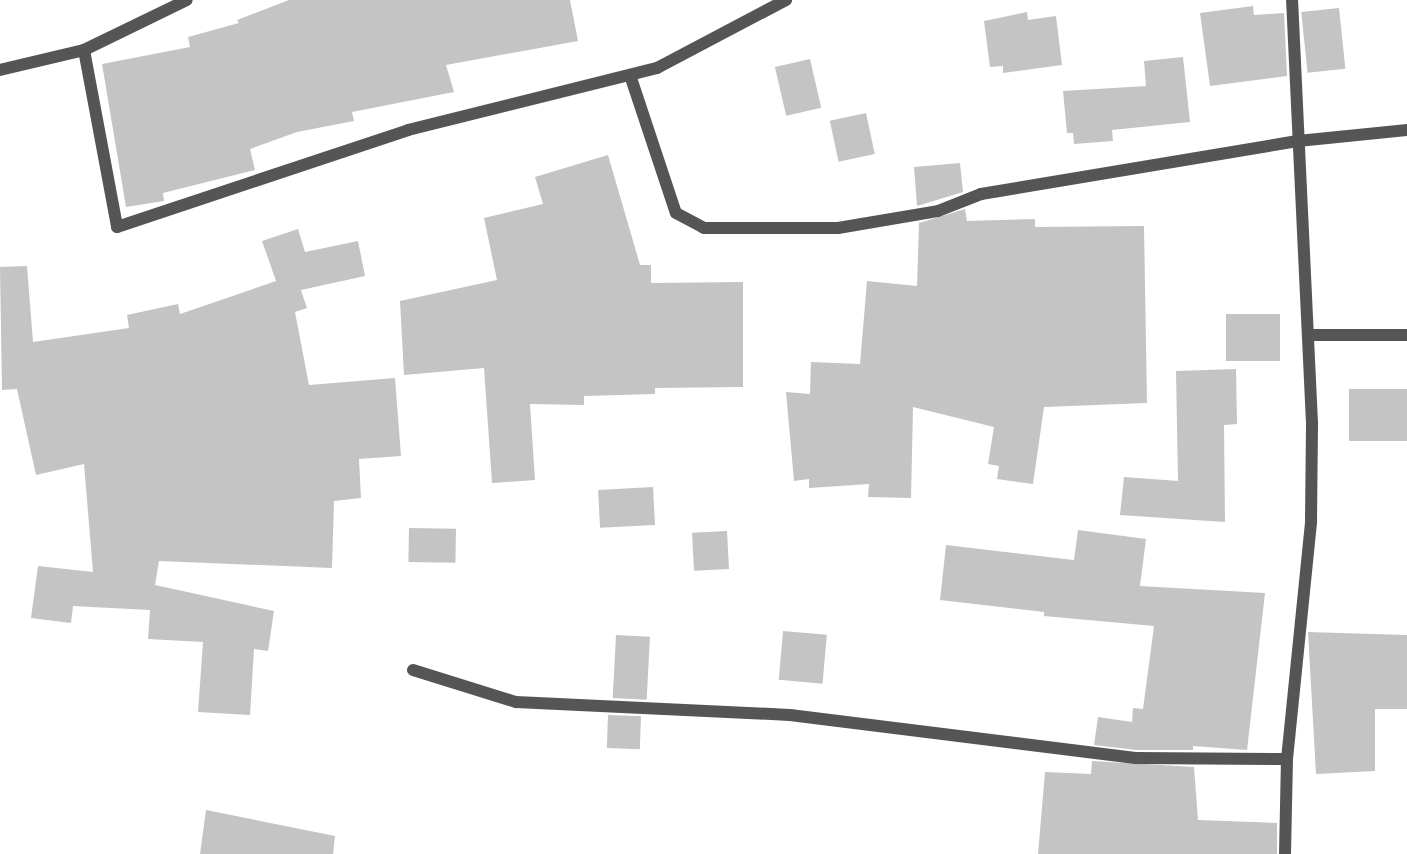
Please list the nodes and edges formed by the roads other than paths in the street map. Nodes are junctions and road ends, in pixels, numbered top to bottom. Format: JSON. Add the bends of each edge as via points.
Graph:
{"nodes":[{"id":1,"x":187,"y":0,"type":"edge"},
{"id":2,"x":786,"y":0,"type":"edge"},
{"id":3,"x":1292,"y":0,"type":"edge"},
{"id":4,"x":84,"y":50,"type":"junction"},
{"id":5,"x":0,"y":70,"type":"edge"},
{"id":6,"x":630,"y":75,"type":"junction"},
{"id":7,"x":1407,"y":130,"type":"edge"},
{"id":8,"x":1298,"y":141,"type":"junction"},
{"id":9,"x":1407,"y":334,"type":"edge"},
{"id":10,"x":1311,"y":335,"type":"junction"},
{"id":11,"x":414,"y":670,"type":"dead end"},
{"id":12,"x":1287,"y":759,"type":"junction"},
{"id":13,"x":1285,"y":854,"type":"edge"}],
"edges":[{"from":1,"to":4,"type":"street"},
{"from":2,"to":6,"type":"street","via":[[657,68]]},
{"from":3,"to":8,"type":"street"},
{"from":4,"to":5,"type":"street"},
{"from":4,"to":6,"type":"street","via":[[117,227],[408,130]]},
{"from":6,"to":8,"type":"street","via":[[676,213],[704,228],[838,228],[938,211],[981,194]]},
{"from":7,"to":8,"type":"street"},
{"from":8,"to":10,"type":"street"},
{"from":9,"to":10,"type":"street"},
{"from":10,"to":12,"type":"street","via":[[1311,521]]},
{"from":11,"to":12,"type":"street","via":[[516,702],[790,715],[1136,758]]},
{"from":12,"to":13,"type":"street"}]}
